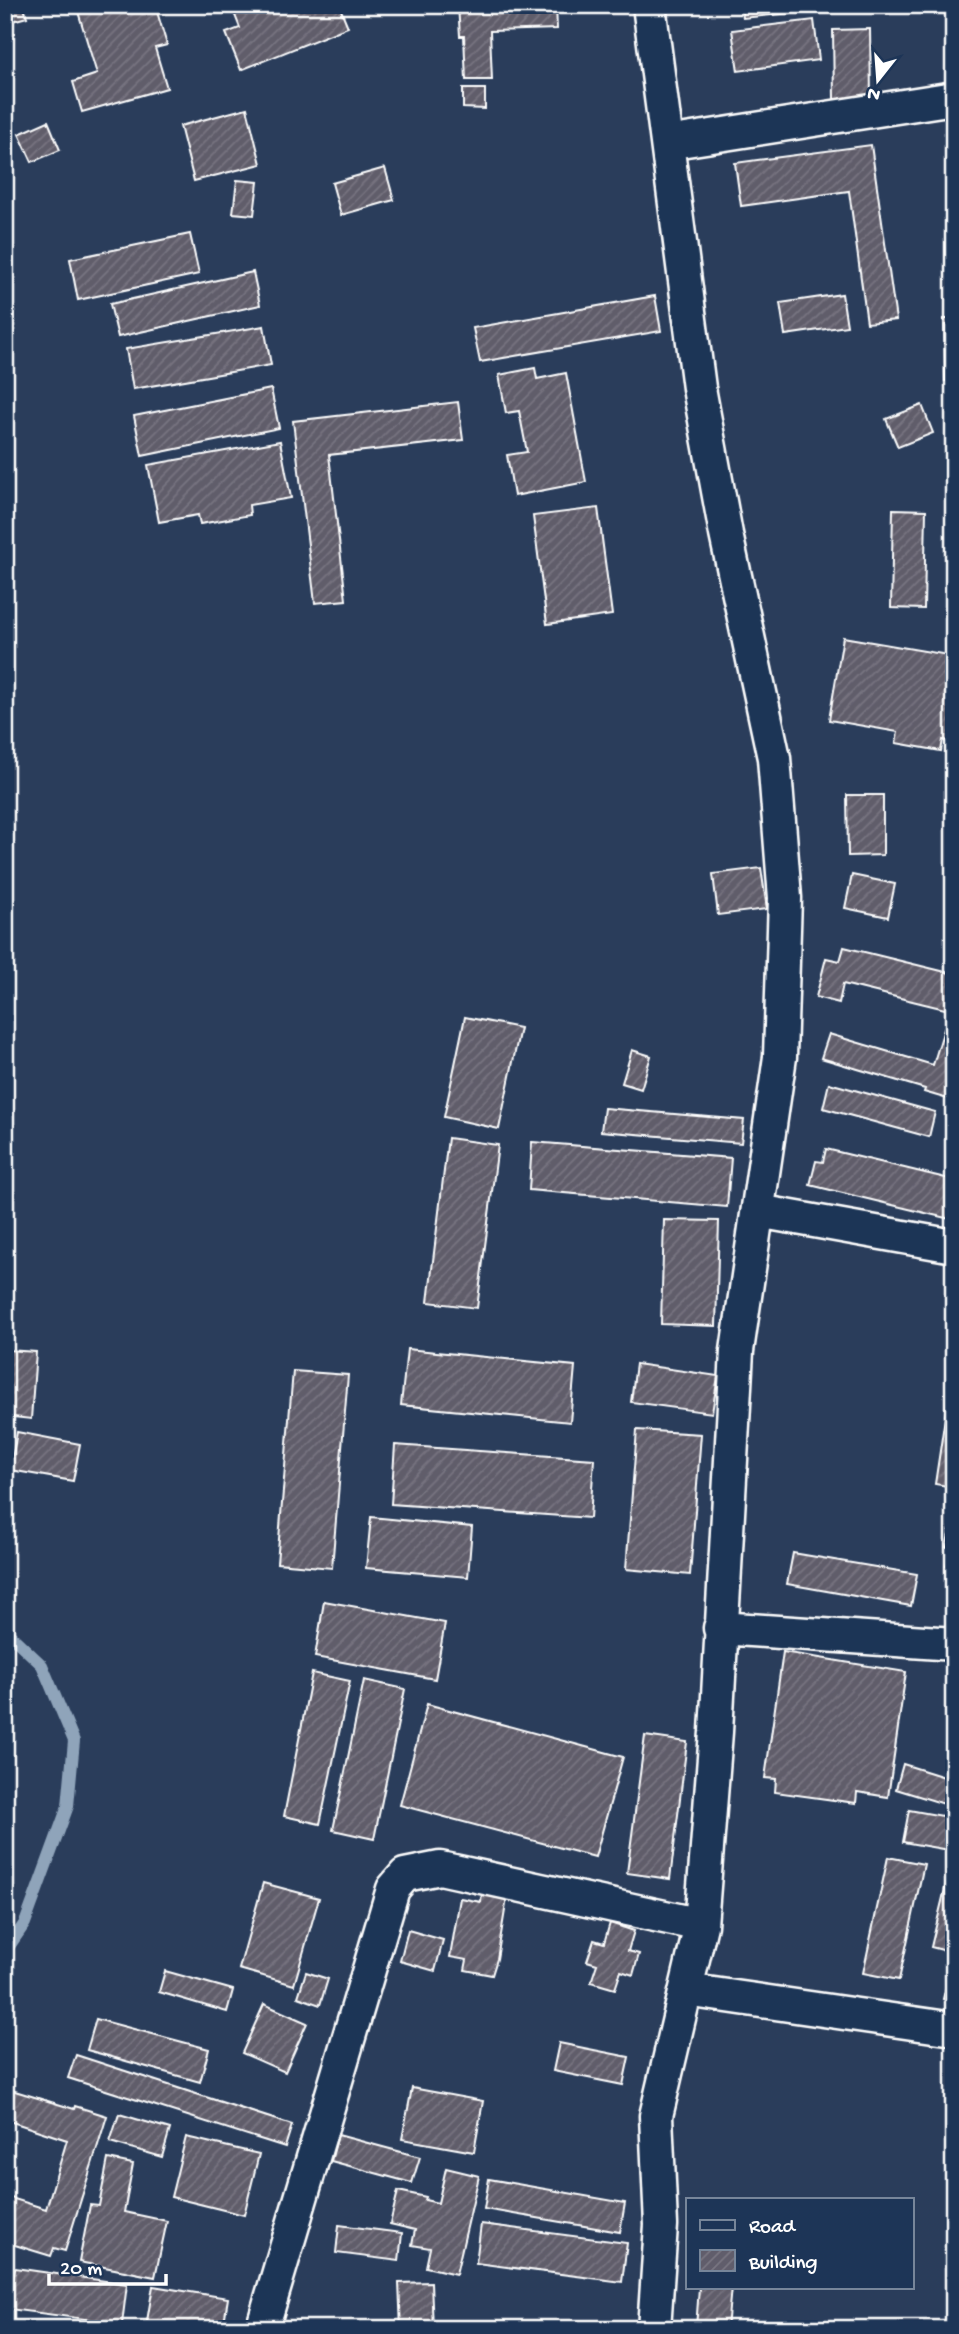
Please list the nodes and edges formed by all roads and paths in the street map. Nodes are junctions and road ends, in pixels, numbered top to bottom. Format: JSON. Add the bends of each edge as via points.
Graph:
{"nodes":[{"id":1,"x":649,"y":5,"type":"edge"},
{"id":2,"x":954,"y":98,"type":"edge"},
{"id":3,"x":667,"y":143,"type":"junction"},
{"id":4,"x":758,"y":1211,"type":"junction"},
{"id":5,"x":954,"y":1246,"type":"edge"},
{"id":6,"x":720,"y":1628,"type":"junction"},
{"id":7,"x":954,"y":1644,"type":"edge"},
{"id":8,"x":701,"y":1925,"type":"junction"},
{"id":9,"x":686,"y":1990,"type":"junction"},
{"id":10,"x":954,"y":2029,"type":"edge"},
{"id":11,"x":262,"y":2329,"type":"edge"},
{"id":12,"x":654,"y":2329,"type":"edge"}],
"edges":[{"from":1,"to":3,"type":"street"},
{"from":2,"to":3,"type":"street"},
{"from":3,"to":4,"type":"street","via":[[699,388],[774,758],[785,898],[780,1058]]},
{"from":4,"to":5,"type":"street"},
{"from":4,"to":6,"type":"street","via":[[737,1351]]},
{"from":6,"to":7,"type":"street"},
{"from":6,"to":8,"type":"street"},
{"from":8,"to":9,"type":"street"},
{"from":8,"to":11,"type":"street","via":[[440,1868],[405,1875],[393,1889]]},
{"from":9,"to":10,"type":"street"},
{"from":9,"to":12,"type":"street","via":[[656,2116],[661,2225]]}]}
